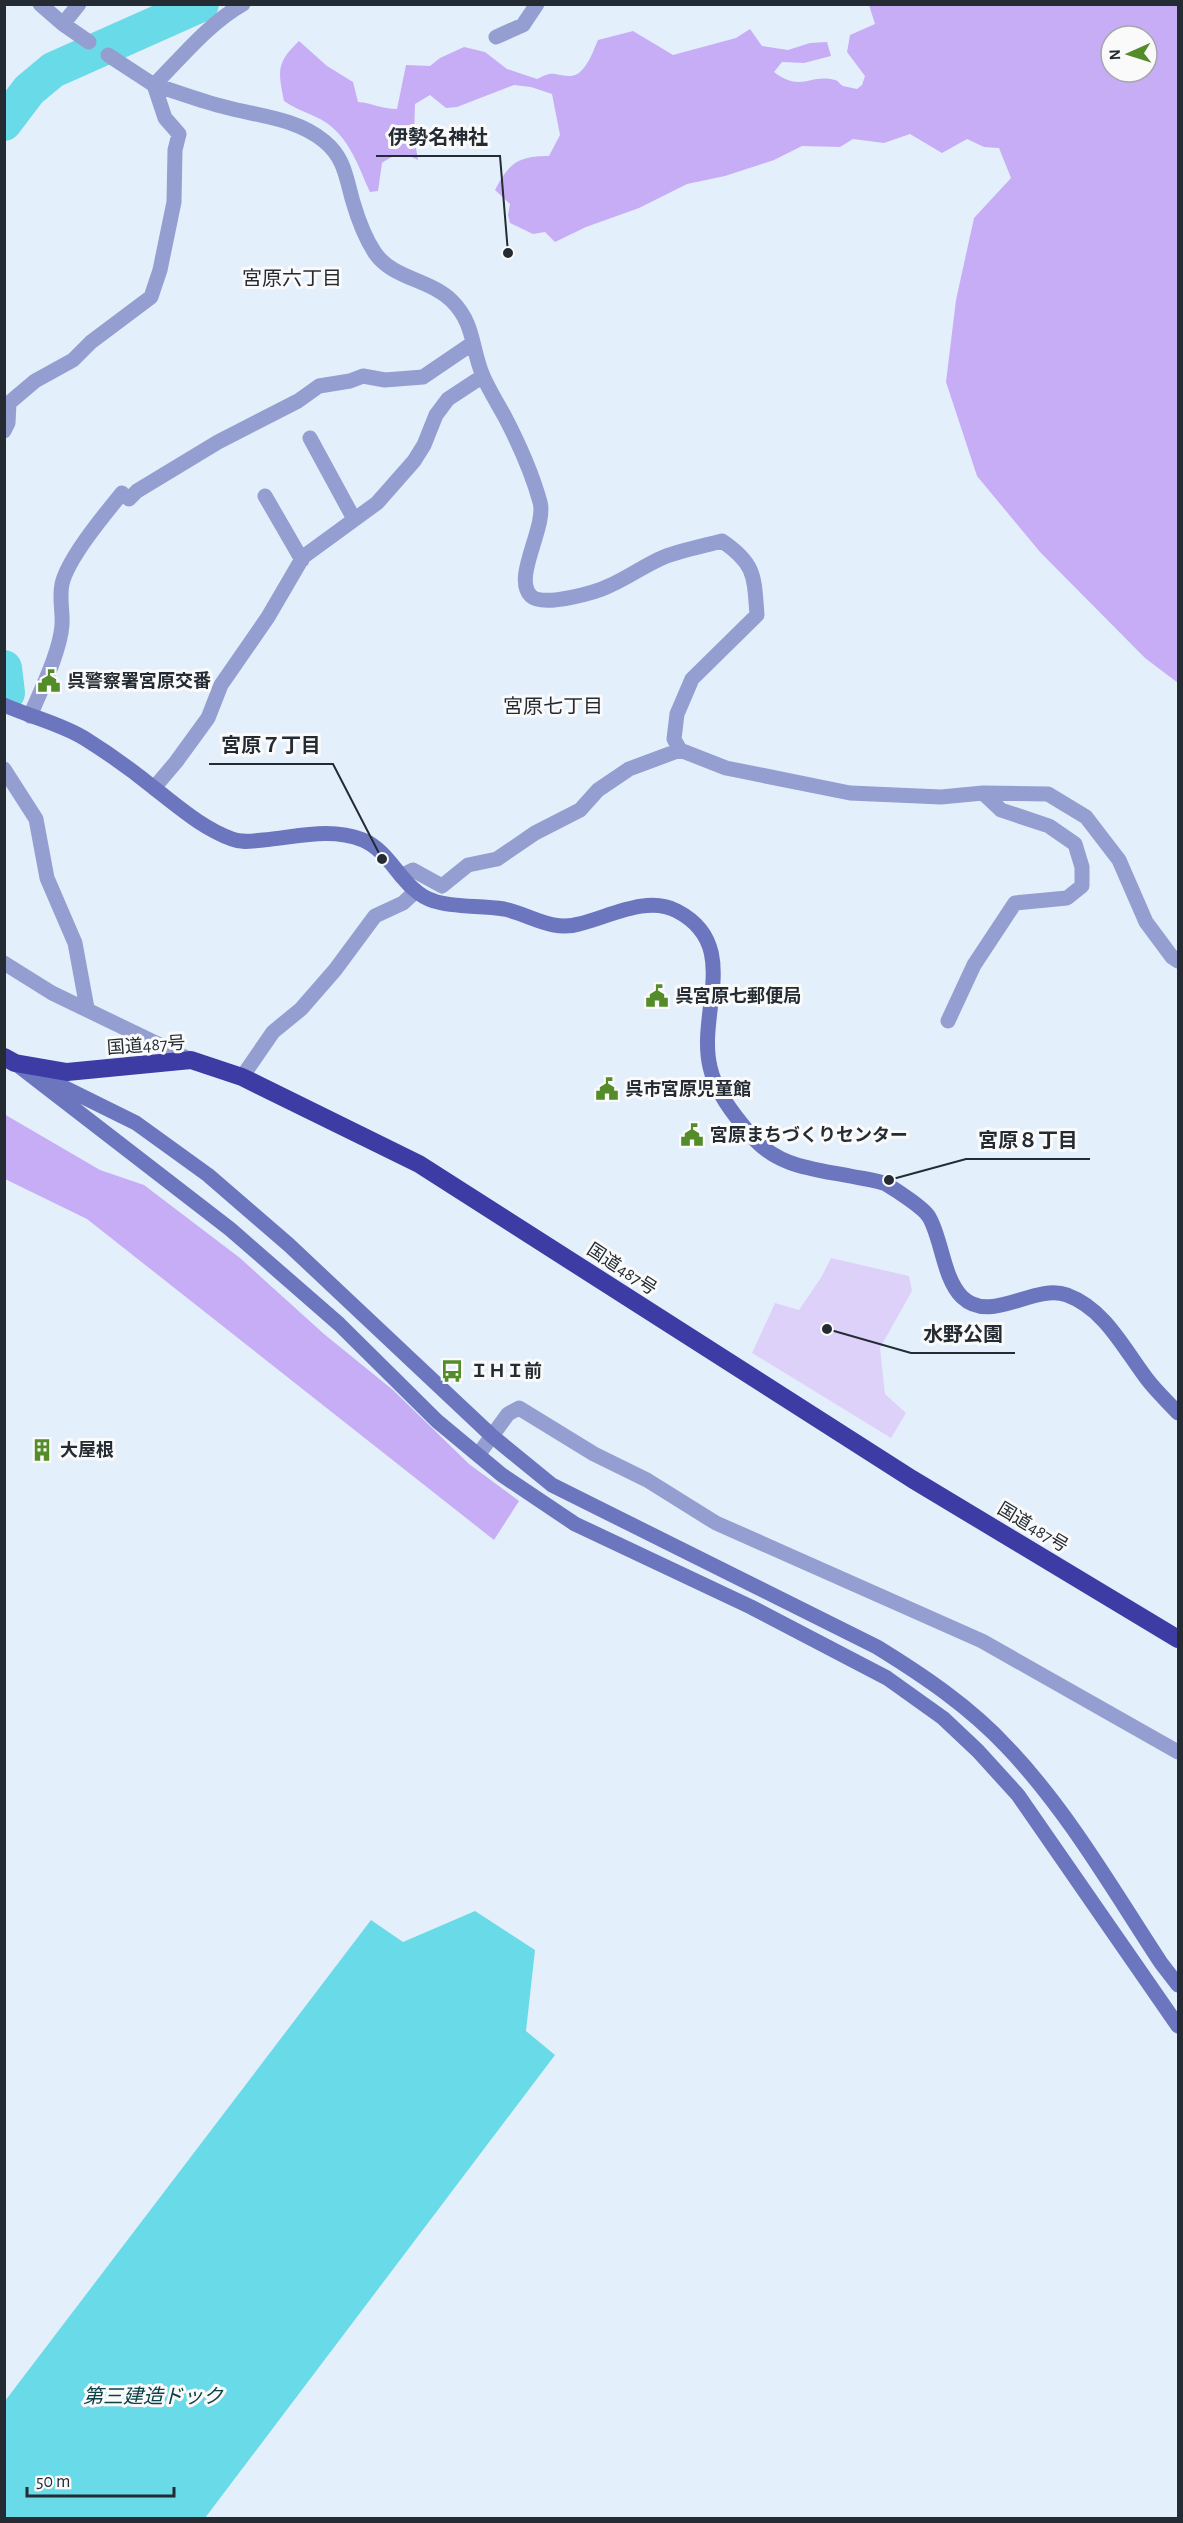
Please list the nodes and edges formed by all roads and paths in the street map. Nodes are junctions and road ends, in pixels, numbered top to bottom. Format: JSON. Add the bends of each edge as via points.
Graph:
{"nodes":[{"id":1,"x":40,"y":4,"type":"edge"},
{"id":2,"x":79,"y":4,"type":"edge"},
{"id":3,"x":243,"y":4,"type":"edge"},
{"id":4,"x":537,"y":4,"type":"edge"},
{"id":5,"x":63,"y":24,"type":"junction"},
{"id":6,"x":496,"y":37,"type":"dead end"},
{"id":7,"x":89,"y":42,"type":"dead end"},
{"id":8,"x":108,"y":55,"type":"dead end"},
{"id":9,"x":154,"y":85,"type":"junction"},
{"id":10,"x":474,"y":343,"type":"junction"},
{"id":11,"x":483,"y":376,"type":"junction"},
{"id":12,"x":4,"y":431,"type":"edge"},
{"id":13,"x":310,"y":438,"type":"dead end"},
{"id":14,"x":265,"y":496,"type":"dead end"},
{"id":15,"x":354,"y":519,"type":"junction"},
{"id":16,"x":302,"y":560,"type":"junction"},
{"id":17,"x":6,"y":709,"type":"edge"},
{"id":18,"x":30,"y":716,"type":"junction"},
{"id":19,"x":680,"y":750,"type":"junction"},
{"id":20,"x":4,"y":769,"type":"edge"},
{"id":21,"x":154,"y":788,"type":"junction"},
{"id":22,"x":983,"y":793,"type":"junction"},
{"id":23,"x":401,"y":876,"type":"junction"},
{"id":24,"x":416,"y":891,"type":"junction"},
{"id":25,"x":1179,"y":961,"type":"edge"},
{"id":26,"x":4,"y":963,"type":"edge"},
{"id":27,"x":87,"y":1008,"type":"junction"},
{"id":28,"x":948,"y":1021,"type":"dead end"},
{"id":29,"x":10,"y":1060,"type":"edge"},
{"id":30,"x":191,"y":1060,"type":"junction"},
{"id":31,"x":242,"y":1077,"type":"junction"},
{"id":32,"x":1179,"y":1413,"type":"edge"},
{"id":33,"x":492,"y":1436,"type":"junction"},
{"id":34,"x":478,"y":1455,"type":"junction"},
{"id":35,"x":1179,"y":1639,"type":"edge"},
{"id":36,"x":1179,"y":1752,"type":"edge"},
{"id":37,"x":1179,"y":1984,"type":"edge"},
{"id":38,"x":1179,"y":2026,"type":"edge"}],
"edges":[{"from":1,"to":5,"type":"street"},
{"from":2,"to":5,"type":"street"},
{"from":3,"to":9,"type":"street","via":[[201,37]]},
{"from":4,"to":6,"type":"street","via":[[524,25]]},
{"from":5,"to":7,"type":"street"},
{"from":8,"to":9,"type":"street"},
{"from":9,"to":10,"type":"street","via":[[279,119],[324,141],[346,169],[355,208],[375,253],[391,270],[449,298],[464,314]]},
{"from":9,"to":12,"type":"street","via":[[165,118],[179,134],[174,202],[151,297],[91,342],[74,360],[35,381],[9,404]]},
{"from":10,"to":11,"type":"street"},
{"from":10,"to":18,"type":"street","via":[[423,377],[385,380],[363,376],[319,386],[125,496],[95,525],[62,582],[62,625]]},
{"from":11,"to":15,"type":"street","via":[[448,399],[414,461],[377,503]]},
{"from":11,"to":19,"type":"street","via":[[508,424],[541,506],[540,525],[526,575],[531,596],[552,600],[595,592],[666,556],[722,542],[740,554],[754,578],[757,615],[692,679],[677,714],[674,739]]},
{"from":13,"to":15,"type":"street"},
{"from":14,"to":16,"type":"street"},
{"from":15,"to":16,"type":"street"},
{"from":16,"to":21,"type":"street","via":[[222,685],[208,718]]},
{"from":17,"to":18,"type":"street"},
{"from":18,"to":21,"type":"street","via":[[82,737]]},
{"from":19,"to":22,"type":"street","via":[[726,768],[850,793],[941,797]]},
{"from":19,"to":23,"type":"street","via":[[629,769],[598,790],[580,810],[497,859],[468,865],[442,886],[413,870]]},
{"from":20,"to":27,"type":"street","via":[[36,819],[47,878],[75,943]]},
{"from":21,"to":23,"type":"street","via":[[217,834],[239,842],[339,833],[373,845]]},
{"from":22,"to":25,"type":"street","via":[[1048,794],[1086,817],[1119,860],[1146,922]]},
{"from":22,"to":28,"type":"street","via":[[1001,810],[1049,826],[1074,844],[1082,867],[1082,886],[1067,898],[1015,903],[974,965]]},
{"from":23,"to":24,"type":"street"},
{"from":24,"to":31,"type":"street","via":[[403,903],[375,916],[329,978],[273,1032]]},
{"from":24,"to":32,"type":"street","via":[[432,901],[506,909],[549,925],[575,926],[646,906],[673,908],[699,926],[709,942],[714,967],[706,1042],[710,1069],[717,1088],[751,1136],[773,1155],[800,1168],[883,1183],[928,1214],[951,1278],[962,1296],[978,1306],[999,1306],[1053,1291],[1071,1297],[1116,1334],[1149,1382]]},
{"from":26,"to":27,"type":"street","via":[[52,993]]},
{"from":27,"to":30,"type":"street"},
{"from":29,"to":30,"type":"highway","name":"国道487号","via":[[67,1072]]},
{"from":29,"to":33,"type":"street","via":[[136,1123],[208,1175],[289,1245]]},
{"from":29,"to":34,"type":"street","via":[[230,1229],[339,1324],[437,1421]]},
{"from":30,"to":31,"type":"highway","name":"国道487号"},
{"from":31,"to":35,"type":"highway","name":"国道487号","via":[[419,1164],[903,1473]]},
{"from":33,"to":34,"type":"street"},
{"from":33,"to":36,"type":"street","via":[[508,1414],[519,1408],[716,1523],[982,1641]]},
{"from":33,"to":37,"type":"street","via":[[552,1485],[877,1647],[964,1707],[1045,1790]]},
{"from":34,"to":38,"type":"street","via":[[575,1524],[752,1607],[876,1673],[943,1718],[1017,1795]]}]}
